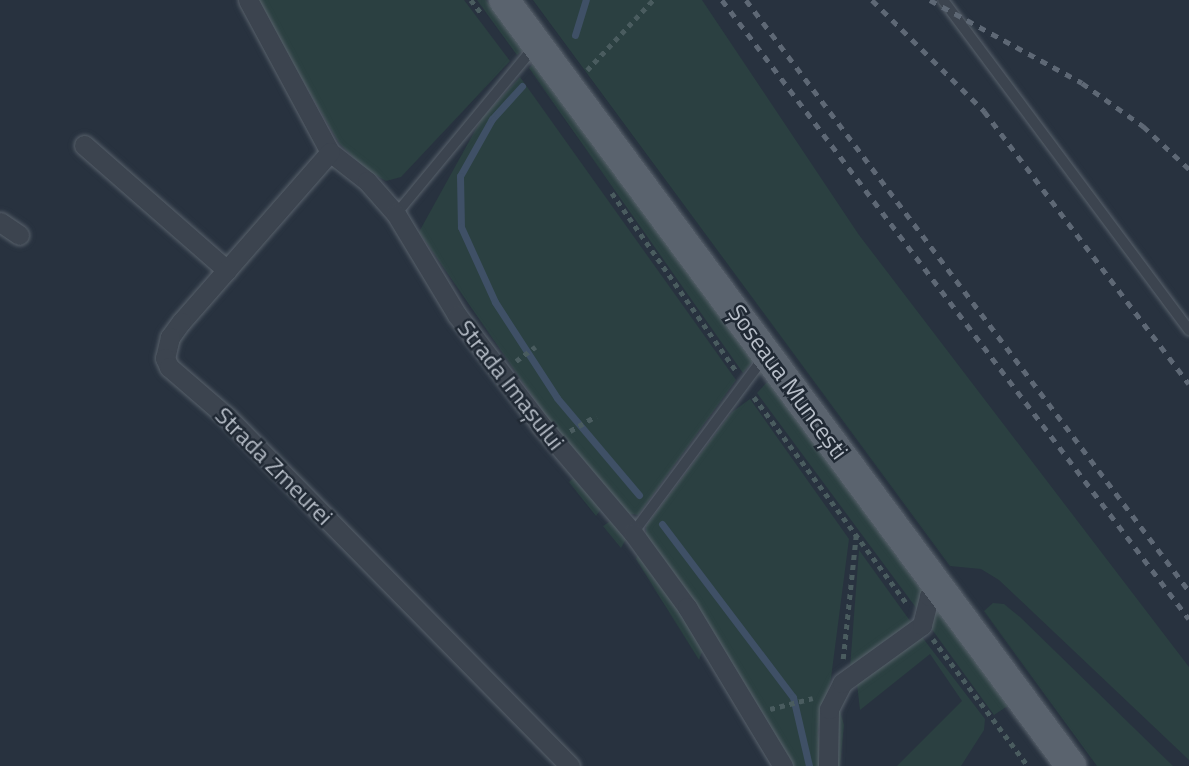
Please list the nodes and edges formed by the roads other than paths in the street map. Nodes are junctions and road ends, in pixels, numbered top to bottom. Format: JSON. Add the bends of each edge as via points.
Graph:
{"nodes":[{"id":1,"x":248,"y":0,"type":"edge"},
{"id":2,"x":943,"y":0,"type":"edge"},
{"id":3,"x":495,"y":11,"type":"edge"},
{"id":4,"x":536,"y":44,"type":"junction"},
{"id":5,"x":84,"y":145,"type":"dead end"},
{"id":6,"x":330,"y":152,"type":"junction"},
{"id":7,"x":396,"y":214,"type":"junction"},
{"id":8,"x":0,"y":222,"type":"edge"},
{"id":9,"x":19,"y":235,"type":"dead end"},
{"id":10,"x":227,"y":270,"type":"junction"},
{"id":11,"x":1189,"y":330,"type":"edge"},
{"id":12,"x":767,"y":353,"type":"junction"},
{"id":13,"x":634,"y":533,"type":"junction"},
{"id":14,"x":938,"y":586,"type":"junction"},
{"id":15,"x":570,"y":766,"type":"edge"},
{"id":16,"x":782,"y":766,"type":"edge"},
{"id":17,"x":828,"y":766,"type":"edge"},
{"id":18,"x":1071,"y":766,"type":"edge"}],
"edges":[{"from":1,"to":6,"type":"street","name":"Strada Imașului"},
{"from":2,"to":11,"type":"lane"},
{"from":3,"to":4,"type":"main road","name":"Șoseaua Muncești"},
{"from":4,"to":7,"type":"lane"},
{"from":4,"to":12,"type":"main road","name":"Șoseaua Muncești"},
{"from":5,"to":10,"type":"street"},
{"from":6,"to":7,"type":"street","name":"Strada Imașului","via":[[367,181]]},
{"from":6,"to":10,"type":"street","name":"Strada Zmeurei"},
{"from":7,"to":13,"type":"street","name":"Strada Imașului","via":[[457,315],[541,425]]},
{"from":8,"to":9,"type":"street"},
{"from":10,"to":15,"type":"street","name":"Strada Zmeurei","via":[[170,337],[165,358],[169,367],[229,418]]},
{"from":12,"to":13,"type":"lane"},
{"from":12,"to":14,"type":"main road","name":"Șoseaua Muncești"},
{"from":13,"to":16,"type":"street","name":"Strada Imașului","via":[[687,607]]},
{"from":14,"to":17,"type":"street","via":[[929,596],[922,625],[842,683],[829,709]]},
{"from":14,"to":18,"type":"main road","name":"Șoseaua Muncești"}]}
